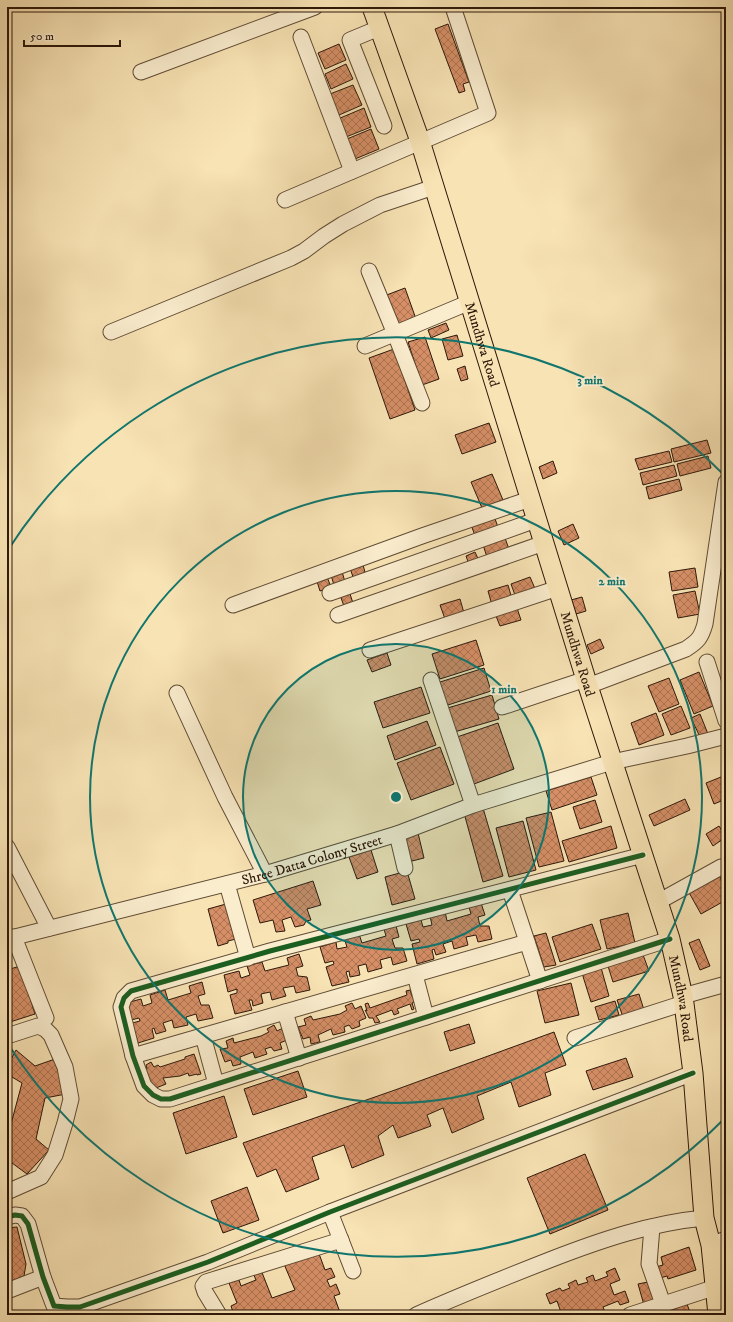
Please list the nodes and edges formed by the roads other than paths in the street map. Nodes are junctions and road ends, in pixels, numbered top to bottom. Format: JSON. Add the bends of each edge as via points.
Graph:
{"nodes":[{"id":1,"x":315,"y":7,"type":"edge"},
{"id":2,"x":372,"y":7,"type":"edge"},
{"id":3,"x":453,"y":7,"type":"edge"},
{"id":4,"x":379,"y":28,"type":"junction"},
{"id":5,"x":301,"y":37,"type":"dead end"},
{"id":6,"x":141,"y":72,"type":"dead end"},
{"id":7,"x":384,"y":126,"type":"dead end"},
{"id":8,"x":420,"y":141,"type":"junction"},
{"id":9,"x":352,"y":171,"type":"junction"},
{"id":10,"x":434,"y":187,"type":"junction"},
{"id":11,"x":285,"y":200,"type":"dead end"},
{"id":12,"x":369,"y":271,"type":"dead end"},
{"id":13,"x":470,"y":302,"type":"junction"},
{"id":14,"x":111,"y":332,"type":"dead end"},
{"id":15,"x":395,"y":334,"type":"junction"},
{"id":16,"x":365,"y":346,"type":"dead end"},
{"id":17,"x":422,"y":403,"type":"dead end"},
{"id":18,"x":726,"y":482,"type":"edge"},
{"id":19,"x":530,"y":499,"type":"junction"},
{"id":20,"x":536,"y":520,"type":"junction"},
{"id":21,"x":544,"y":543,"type":"junction"},
{"id":22,"x":558,"y":588,"type":"junction"},
{"id":23,"x":330,"y":593,"type":"dead end"},
{"id":24,"x":233,"y":604,"type":"dead end"},
{"id":25,"x":338,"y":614,"type":"dead end"},
{"id":26,"x":370,"y":650,"type":"dead end"},
{"id":27,"x":707,"y":662,"type":"dead end"},
{"id":28,"x":431,"y":680,"type":"dead end"},
{"id":29,"x":587,"y":683,"type":"junction"},
{"id":30,"x":178,"y":693,"type":"dead end"},
{"id":31,"x":502,"y":707,"type":"dead end"},
{"id":32,"x":726,"y":721,"type":"edge"},
{"id":33,"x":726,"y":736,"type":"edge"},
{"id":34,"x":612,"y":762,"type":"junction"},
{"id":35,"x":473,"y":804,"type":"junction"},
{"id":36,"x":397,"y":834,"type":"junction"},
{"id":37,"x":7,"y":847,"type":"edge"},
{"id":38,"x":642,"y":855,"type":"junction"},
{"id":39,"x":721,"y":867,"type":"dead end"},
{"id":40,"x":405,"y":868,"type":"dead end"},
{"id":41,"x":265,"y":874,"type":"junction"},
{"id":42,"x":227,"y":884,"type":"junction"},
{"id":43,"x":510,"y":890,"type":"junction"},
{"id":44,"x":658,"y":902,"type":"junction"},
{"id":45,"x":49,"y":928,"type":"junction"},
{"id":46,"x":11,"y":938,"type":"edge"},
{"id":47,"x":670,"y":939,"type":"junction"},
{"id":48,"x":527,"y":942,"type":"junction"},
{"id":49,"x":248,"y":958,"type":"junction"},
{"id":50,"x":415,"y":975,"type":"junction"},
{"id":51,"x":540,"y":981,"type":"junction"},
{"id":52,"x":726,"y":984,"type":"edge"},
{"id":53,"x":684,"y":1000,"type":"junction"},
{"id":54,"x":285,"y":1012,"type":"junction"},
{"id":55,"x":426,"y":1017,"type":"junction"},
{"id":56,"x":46,"y":1018,"type":"dead end"},
{"id":57,"x":7,"y":1036,"type":"edge"},
{"id":58,"x":203,"y":1036,"type":"junction"},
{"id":59,"x":575,"y":1038,"type":"dead end"},
{"id":60,"x":133,"y":1056,"type":"junction"},
{"id":61,"x":299,"y":1058,"type":"junction"},
{"id":62,"x":693,"y":1073,"type":"junction"},
{"id":63,"x":216,"y":1084,"type":"junction"},
{"id":64,"x":7,"y":1192,"type":"edge"},
{"id":65,"x":330,"y":1212,"type":"junction"},
{"id":66,"x":7,"y":1217,"type":"edge"},
{"id":67,"x":704,"y":1218,"type":"junction"},
{"id":68,"x":652,"y":1227,"type":"junction"},
{"id":69,"x":341,"y":1240,"type":"junction"},
{"id":70,"x":719,"y":1242,"type":"edge"},
{"id":71,"x":353,"y":1271,"type":"dead end"},
{"id":72,"x":42,"y":1277,"type":"junction"},
{"id":73,"x":716,"y":1287,"type":"junction"},
{"id":74,"x":7,"y":1291,"type":"edge"},
{"id":75,"x":664,"y":1304,"type":"junction"},
{"id":76,"x":219,"y":1315,"type":"edge"},
{"id":77,"x":416,"y":1315,"type":"edge"},
{"id":78,"x":630,"y":1315,"type":"edge"},
{"id":79,"x":718,"y":1315,"type":"edge"}],
"edges":[{"from":1,"to":6,"type":"street"},
{"from":2,"to":4,"type":"main road","name":"Mundhwa Road"},
{"from":3,"to":8,"type":"street","via":[[488,113]]},
{"from":4,"to":7,"type":"street","via":[[350,40]]},
{"from":4,"to":8,"type":"main road","name":"Mundhwa Road"},
{"from":5,"to":9,"type":"street"},
{"from":8,"to":9,"type":"street"},
{"from":8,"to":10,"type":"main road","name":"Mundhwa Road"},
{"from":9,"to":11,"type":"street"},
{"from":10,"to":13,"type":"main road","name":"Mundhwa Road"},
{"from":10,"to":14,"type":"street","via":[[380,205],[344,224],[291,258]]},
{"from":12,"to":15,"type":"street"},
{"from":13,"to":15,"type":"street"},
{"from":13,"to":19,"type":"main road","name":"Mundhwa Road"},
{"from":15,"to":16,"type":"street"},
{"from":15,"to":17,"type":"street"},
{"from":18,"to":29,"type":"street","via":[[705,624],[697,642],[686,649]]},
{"from":19,"to":20,"type":"main road","name":"Mundhwa Road"},
{"from":19,"to":24,"type":"street"},
{"from":20,"to":21,"type":"main road","name":"Mundhwa Road"},
{"from":20,"to":23,"type":"street"},
{"from":21,"to":22,"type":"main road","name":"Mundhwa Road"},
{"from":21,"to":25,"type":"street"},
{"from":22,"to":26,"type":"street"},
{"from":22,"to":29,"type":"main road","name":"Mundhwa Road"},
{"from":27,"to":32,"type":"street"},
{"from":28,"to":35,"type":"street"},
{"from":29,"to":31,"type":"street"},
{"from":29,"to":34,"type":"main road","name":"Mundhwa Road"},
{"from":30,"to":41,"type":"street","via":[[225,797]]},
{"from":33,"to":34,"type":"street","name":"Shree Datta Colony Street"},
{"from":34,"to":35,"type":"street","name":"Shree Datta Colony Street"},
{"from":34,"to":38,"type":"main road","name":"Mundhwa Road"},
{"from":35,"to":36,"type":"street","name":"Shree Datta Colony Street"},
{"from":36,"to":40,"type":"street"},
{"from":36,"to":41,"type":"street","name":"Shree Datta Colony Street"},
{"from":37,"to":45,"type":"street"},
{"from":38,"to":43,"type":"street"},
{"from":38,"to":44,"type":"main road","name":"Mundhwa Road"},
{"from":39,"to":44,"type":"street"},
{"from":41,"to":42,"type":"street","name":"Shree Datta Colony Street"},
{"from":42,"to":45,"type":"street","name":"Shree Datta Colony Street"},
{"from":42,"to":49,"type":"street"},
{"from":43,"to":48,"type":"street"},
{"from":43,"to":49,"type":"street"},
{"from":44,"to":47,"type":"main road","name":"Mundhwa Road"},
{"from":45,"to":46,"type":"street","name":"Shree Datta Colony Street"},
{"from":46,"to":56,"type":"street"},
{"from":47,"to":51,"type":"street"},
{"from":47,"to":53,"type":"main road","name":"Mundhwa Road"},
{"from":48,"to":50,"type":"street"},
{"from":48,"to":51,"type":"street"},
{"from":49,"to":60,"type":"street","via":[[131,992],[124,998],[121,1007]]},
{"from":50,"to":54,"type":"street"},
{"from":50,"to":55,"type":"street"},
{"from":51,"to":55,"type":"street"},
{"from":52,"to":53,"type":"street"},
{"from":53,"to":59,"type":"street"},
{"from":53,"to":62,"type":"main road","name":"Mundhwa Road"},
{"from":54,"to":58,"type":"street"},
{"from":54,"to":61,"type":"street"},
{"from":55,"to":61,"type":"street"},
{"from":57,"to":64,"type":"street","via":[[38,1026],[45,1028],[51,1035],[65,1067],[71,1099],[55,1155],[40,1178]]},
{"from":58,"to":60,"type":"street"},
{"from":58,"to":63,"type":"street"},
{"from":60,"to":63,"type":"street","via":[[144,1086],[161,1099],[170,1099]]},
{"from":61,"to":63,"type":"street"},
{"from":62,"to":65,"type":"street"},
{"from":62,"to":67,"type":"main road","name":"Mundhwa Road"},
{"from":65,"to":69,"type":"street"},
{"from":65,"to":72,"type":"street","via":[[208,1262],[80,1306],[54,1306]]},
{"from":66,"to":72,"type":"street","via":[[22,1216],[28,1224]]},
{"from":67,"to":68,"type":"street","via":[[679,1220]]},
{"from":67,"to":70,"type":"main road","name":"Mundhwa Road"},
{"from":68,"to":75,"type":"street","via":[[649,1264]]},
{"from":68,"to":77,"type":"street","via":[[604,1239],[488,1283]]},
{"from":69,"to":71,"type":"street"},
{"from":69,"to":76,"type":"street","via":[[206,1282],[203,1286],[205,1292]]},
{"from":70,"to":73,"type":"main road","name":"Mundhwa Road"},
{"from":72,"to":74,"type":"street"},
{"from":73,"to":75,"type":"street"},
{"from":73,"to":79,"type":"main road","name":"Mundhwa Road"},
{"from":75,"to":78,"type":"street"}]}
